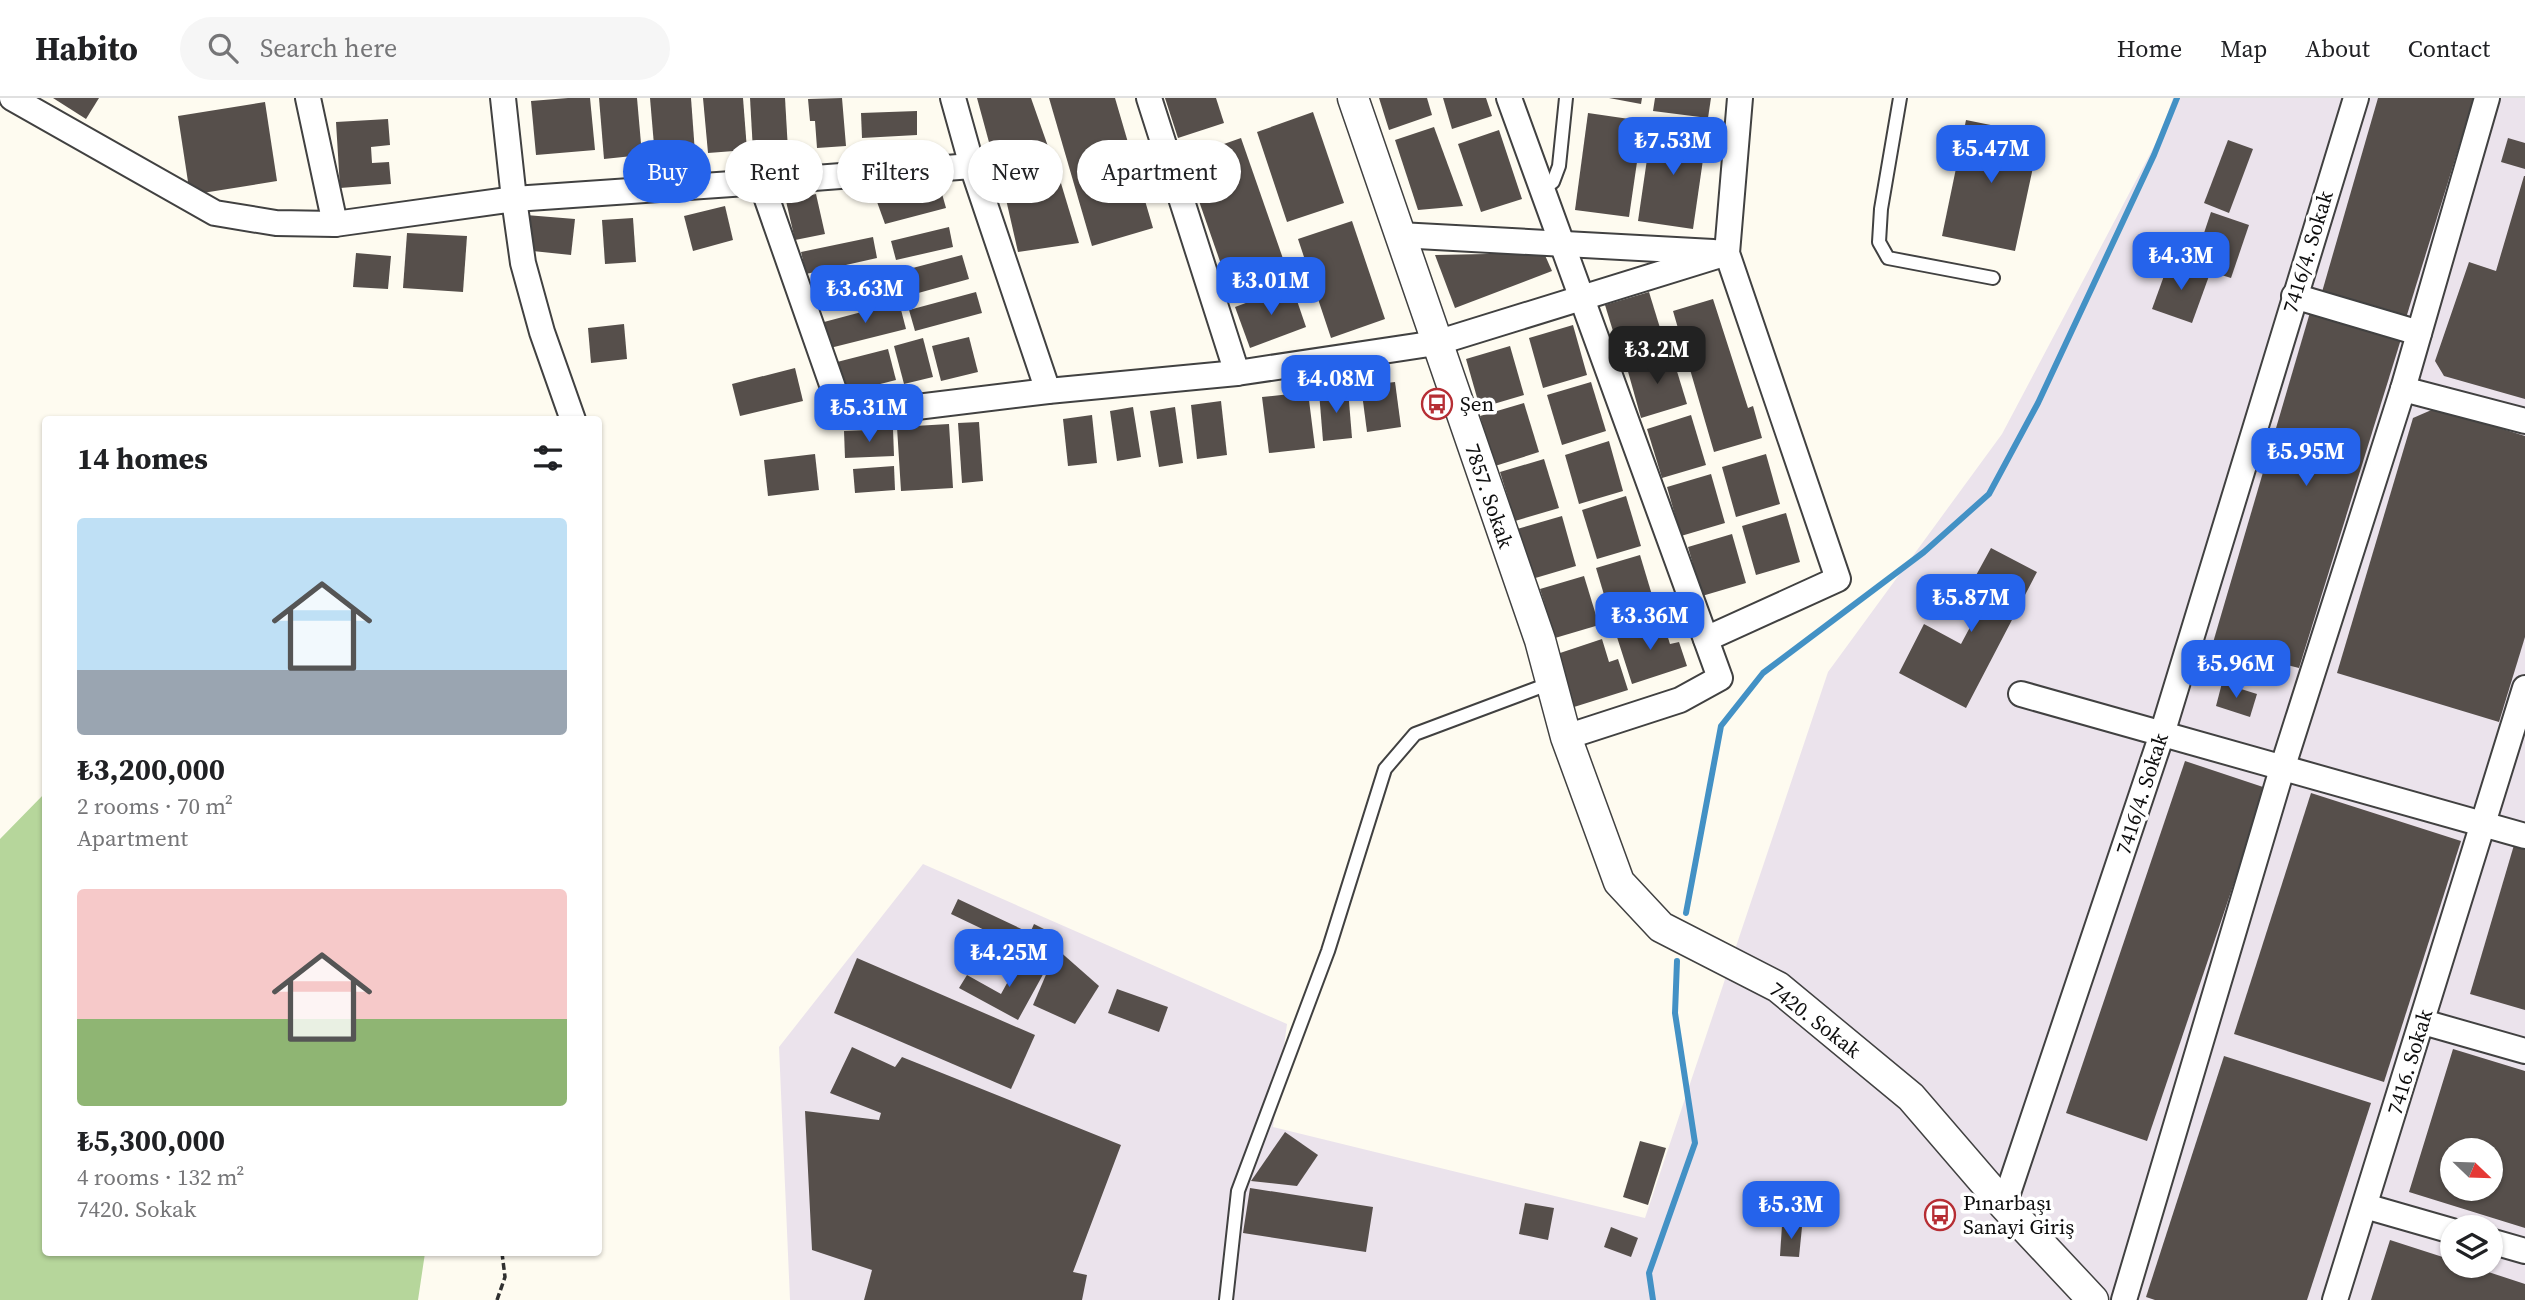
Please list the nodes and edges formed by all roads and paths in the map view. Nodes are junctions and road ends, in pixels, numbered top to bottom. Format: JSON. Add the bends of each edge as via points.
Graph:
{"nodes":[{"id":1,"x":12,"y":98,"type":"edge"},
{"id":2,"x":308,"y":98,"type":"edge"},
{"id":3,"x":503,"y":98,"type":"edge"},
{"id":4,"x":953,"y":98,"type":"edge"},
{"id":5,"x":1149,"y":98,"type":"edge"},
{"id":6,"x":1353,"y":98,"type":"edge"},
{"id":7,"x":1509,"y":98,"type":"edge"},
{"id":8,"x":1566,"y":98,"type":"edge"},
{"id":9,"x":1740,"y":98,"type":"edge"},
{"id":10,"x":1900,"y":98,"type":"edge"},
{"id":11,"x":2356,"y":98,"type":"edge"},
{"id":12,"x":2487,"y":98,"type":"edge"},
{"id":13,"x":968,"y":152,"type":"edge"},
{"id":14,"x":968,"y":166,"type":"edge"},
{"id":15,"x":823,"y":177,"type":"edge"},
{"id":16,"x":725,"y":184,"type":"edge"},
{"id":17,"x":1542,"y":190,"type":"junction"},
{"id":18,"x":514,"y":199,"type":"junction"},
{"id":19,"x":768,"y":203,"type":"edge"},
{"id":20,"x":984,"y":203,"type":"edge"},
{"id":21,"x":335,"y":224,"type":"junction"},
{"id":22,"x":1399,"y":235,"type":"junction"},
{"id":23,"x":1561,"y":244,"type":"junction"},
{"id":24,"x":1727,"y":253,"type":"junction"},
{"id":25,"x":1993,"y":278,"type":"dead end"},
{"id":26,"x":2294,"y":296,"type":"junction"},
{"id":27,"x":1584,"y":299,"type":"junction"},
{"id":28,"x":2419,"y":333,"type":"junction"},
{"id":29,"x":1436,"y":343,"type":"junction"},
{"id":30,"x":1237,"y":373,"type":"junction"},
{"id":31,"x":2403,"y":388,"type":"junction"},
{"id":32,"x":1048,"y":391,"type":"junction"},
{"id":33,"x":572,"y":416,"type":"edge"},
{"id":34,"x":2525,"y":421,"type":"edge"},
{"id":35,"x":1706,"y":639,"type":"junction"},
{"id":36,"x":1552,"y":683,"type":"junction"},
{"id":37,"x":2525,"y":688,"type":"edge"},
{"id":38,"x":2021,"y":694,"type":"dead end"},
{"id":39,"x":2162,"y":734,"type":"junction"},
{"id":40,"x":1566,"y":737,"type":"junction"},
{"id":41,"x":2282,"y":769,"type":"junction"},
{"id":42,"x":2482,"y":824,"type":"junction"},
{"id":43,"x":2525,"y":836,"type":"edge"},
{"id":44,"x":2423,"y":1022,"type":"junction"},
{"id":45,"x":2525,"y":1051,"type":"edge"},
{"id":46,"x":2004,"y":1205,"type":"junction"},
{"id":47,"x":2365,"y":1206,"type":"junction"},
{"id":48,"x":2440,"y":1228,"type":"edge"},
{"id":49,"x":2503,"y":1245,"type":"edge"},
{"id":50,"x":2525,"y":1251,"type":"edge"},
{"id":51,"x":502,"y":1256,"type":"edge"},
{"id":52,"x":496,"y":1300,"type":"edge"},
{"id":53,"x":1226,"y":1300,"type":"edge"},
{"id":54,"x":2093,"y":1300,"type":"edge"},
{"id":55,"x":2124,"y":1300,"type":"edge"},
{"id":56,"x":2335,"y":1300,"type":"edge"}],
"edges":[{"from":1,"to":21,"type":"street","via":[[215,213],[276,223]]},
{"from":2,"to":21,"type":"street"},
{"from":3,"to":18,"type":"street"},
{"from":4,"to":13,"type":"street"},
{"from":5,"to":30,"type":"street"},
{"from":6,"to":22,"type":"street","name":"7857. Sokak"},
{"from":7,"to":17,"type":"street"},
{"from":8,"to":17,"type":"lane","via":[[1559,166],[1553,182]]},
{"from":9,"to":24,"type":"street"},
{"from":10,"to":25,"type":"lane","via":[[1879,242],[1888,258]]},
{"from":11,"to":26,"type":"street","name":"7416/4. Sokak"},
{"from":12,"to":28,"type":"street"},
{"from":14,"to":15,"type":"street"},
{"from":16,"to":18,"type":"street"},
{"from":17,"to":23,"type":"street"},
{"from":18,"to":21,"type":"street"},
{"from":18,"to":33,"type":"street","via":[[523,263]]},
{"from":19,"to":32,"type":"street","via":[[843,416]]},
{"from":20,"to":32,"type":"street"},
{"from":22,"to":23,"type":"street"},
{"from":22,"to":29,"type":"street","name":"7857. Sokak"},
{"from":23,"to":24,"type":"street"},
{"from":23,"to":27,"type":"street"},
{"from":24,"to":27,"type":"street"},
{"from":24,"to":35,"type":"street","via":[[1838,579]]},
{"from":26,"to":28,"type":"street"},
{"from":26,"to":39,"type":"street","name":"7416/4. Sokak"},
{"from":27,"to":29,"type":"street"},
{"from":27,"to":35,"type":"street"},
{"from":28,"to":31,"type":"street"},
{"from":29,"to":30,"type":"street"},
{"from":29,"to":36,"type":"street","name":"7857. Sokak"},
{"from":30,"to":32,"type":"street"},
{"from":31,"to":34,"type":"street"},
{"from":31,"to":41,"type":"street"},
{"from":35,"to":40,"type":"street","via":[[1720,678],[1680,700]]},
{"from":36,"to":40,"type":"street","name":"7857. Sokak"},
{"from":36,"to":53,"type":"lane","via":[[1415,734],[1385,769],[1328,951],[1238,1191]]},
{"from":37,"to":42,"type":"street","name":"7416. Sokak"},
{"from":38,"to":39,"type":"street"},
{"from":39,"to":41,"type":"street"},
{"from":39,"to":46,"type":"street","name":"7416/4. Sokak"},
{"from":40,"to":46,"type":"street","name":"7420. Sokak","via":[[1619,882],[1652,918],[1671,933],[1778,987],[1912,1097]]},
{"from":41,"to":42,"type":"street"},
{"from":41,"to":55,"type":"street"},
{"from":42,"to":43,"type":"street"},
{"from":42,"to":44,"type":"street","name":"7416. Sokak"},
{"from":44,"to":45,"type":"street"},
{"from":44,"to":47,"type":"street","name":"7416. Sokak"},
{"from":46,"to":54,"type":"street","name":"7420. Sokak"},
{"from":47,"to":48,"type":"street"},
{"from":47,"to":56,"type":"street","name":"7416. Sokak"},
{"from":49,"to":50,"type":"street"},
{"from":51,"to":52,"type":"path","via":[[505,1277]]}]}
